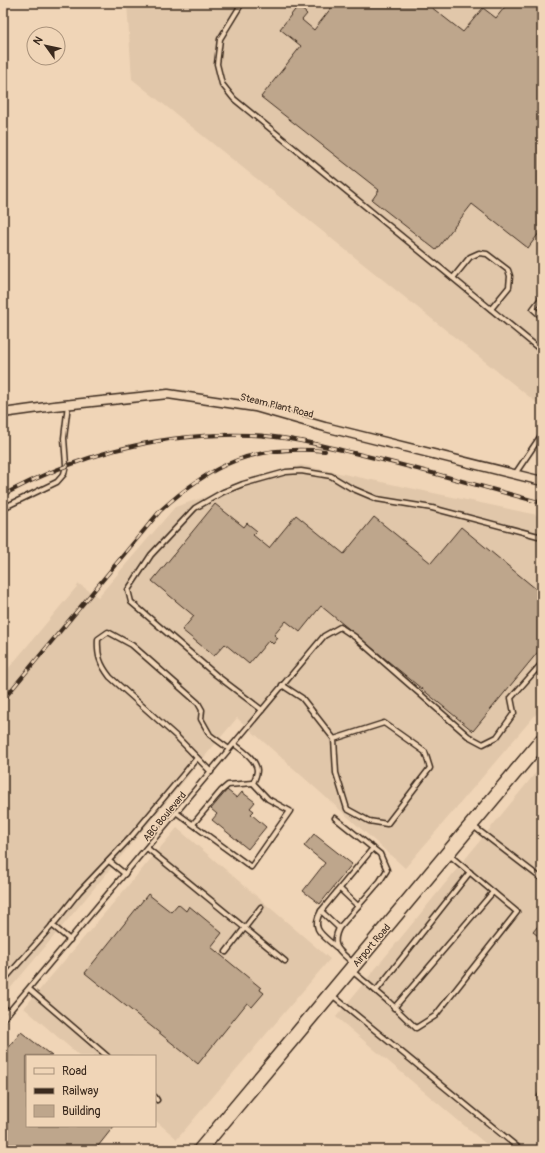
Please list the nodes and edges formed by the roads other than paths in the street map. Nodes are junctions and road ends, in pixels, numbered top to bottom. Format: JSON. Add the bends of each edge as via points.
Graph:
{"nodes":[{"id":1,"x":242,"y":3,"type":"edge"},
{"id":2,"x":453,"y":278,"type":"junction"},
{"id":3,"x":542,"y":297,"type":"edge"},
{"id":4,"x":491,"y":309,"type":"junction"},
{"id":5,"x":542,"y":317,"type":"edge"},
{"id":6,"x":542,"y":351,"type":"edge"},
{"id":7,"x":68,"y":404,"type":"junction"},
{"id":8,"x":3,"y":413,"type":"edge"},
{"id":9,"x":542,"y":434,"type":"edge"},
{"id":10,"x":515,"y":474,"type":"junction"},
{"id":11,"x":542,"y":481,"type":"edge"},
{"id":12,"x":3,"y":508,"type":"edge"},
{"id":13,"x":542,"y":537,"type":"edge"},
{"id":14,"x":542,"y":663,"type":"edge"},
{"id":15,"x":282,"y":685,"type":"junction"},
{"id":16,"x":262,"y":710,"type":"junction"},
{"id":17,"x":334,"y":739,"type":"junction"},
{"id":18,"x":542,"y":740,"type":"edge"},
{"id":19,"x":234,"y":744,"type":"junction"},
{"id":20,"x":229,"y":750,"type":"junction"},
{"id":21,"x":197,"y":758,"type":"junction"},
{"id":22,"x":211,"y":772,"type":"junction"},
{"id":23,"x":253,"y":783,"type":"junction"},
{"id":24,"x":177,"y":813,"type":"junction"},
{"id":25,"x":335,"y":818,"type":"dead end"},
{"id":26,"x":194,"y":824,"type":"junction"},
{"id":27,"x":471,"y":825,"type":"junction"},
{"id":28,"x":148,"y":848,"type":"junction"},
{"id":29,"x":374,"y":848,"type":"junction"},
{"id":30,"x":447,"y":853,"type":"junction"},
{"id":31,"x":109,"y":861,"type":"junction"},
{"id":32,"x":470,"y":872,"type":"junction"},
{"id":33,"x":125,"y":874,"type":"junction"},
{"id":34,"x":542,"y":879,"type":"edge"},
{"id":35,"x":340,"y":889,"type":"junction"},
{"id":36,"x":493,"y":892,"type":"junction"},
{"id":37,"x":358,"y":906,"type":"junction"},
{"id":38,"x":262,"y":907,"type":"dead end"},
{"id":39,"x":321,"y":911,"type":"junction"},
{"id":40,"x":52,"y":925,"type":"junction"},
{"id":41,"x":245,"y":928,"type":"junction"},
{"id":42,"x":339,"y":928,"type":"junction"},
{"id":43,"x":70,"y":940,"type":"junction"},
{"id":44,"x":336,"y":947,"type":"junction"},
{"id":45,"x":226,"y":952,"type":"dead end"},
{"id":46,"x":285,"y":961,"type":"dead end"},
{"id":47,"x":352,"y":967,"type":"junction"},
{"id":48,"x":3,"y":981,"type":"edge"},
{"id":49,"x":29,"y":989,"type":"junction"},
{"id":50,"x":376,"y":991,"type":"junction"},
{"id":51,"x":330,"y":994,"type":"junction"},
{"id":52,"x":3,"y":1007,"type":"edge"},
{"id":53,"x":394,"y":1008,"type":"junction"},
{"id":54,"x":9,"y":1012,"type":"junction"},
{"id":55,"x":3,"y":1019,"type":"edge"},
{"id":56,"x":106,"y":1055,"type":"edge"},
{"id":57,"x":542,"y":1093,"type":"edge"},
{"id":58,"x":542,"y":1103,"type":"edge"},
{"id":59,"x":200,"y":1150,"type":"edge"},
{"id":60,"x":522,"y":1150,"type":"edge"}],
"edges":[{"from":1,"to":2,"type":"lane","via":[[220,39],[217,64],[222,84],[234,99]]},
{"from":2,"to":4,"type":"lane"},
{"from":2,"to":4,"type":"lane","via":[[470,257],[479,253],[487,254],[508,270],[509,287]]},
{"from":3,"to":5,"type":"lane","via":[[533,308]]},
{"from":4,"to":6,"type":"lane"},
{"from":7,"to":8,"type":"street","name":"Steam Plant Road"},
{"from":7,"to":10,"type":"street","name":"Steam Plant Road","via":[[168,394],[255,408]]},
{"from":7,"to":12,"type":"lane","via":[[64,438],[64,474],[57,482]]},
{"from":9,"to":10,"type":"lane"},
{"from":10,"to":11,"type":"street","name":"Steam Plant Road"},
{"from":13,"to":16,"type":"lane","via":[[432,508],[377,499],[331,476],[301,471],[286,472],[244,484],[223,492],[195,508],[151,555],[138,574],[128,590],[131,602],[216,675]]},
{"from":14,"to":15,"type":"lane","name":"ABC Boulevard","via":[[511,698],[514,713],[497,737],[483,744],[468,736],[340,626],[324,636]]},
{"from":15,"to":16,"type":"lane","name":"ABC Boulevard"},
{"from":15,"to":17,"type":"lane","via":[[302,698]]},
{"from":16,"to":19,"type":"lane","name":"ABC Boulevard"},
{"from":17,"to":17,"type":"lane","via":[[336,773],[347,808],[368,821],[387,824],[430,768],[425,752],[384,723]]},
{"from":18,"to":27,"type":"highway","name":"Airport Road"},
{"from":19,"to":20,"type":"lane","name":"ABC Boulevard"},
{"from":19,"to":23,"type":"lane","via":[[249,756],[256,768]]},
{"from":20,"to":21,"type":"lane","via":[[210,735],[201,719],[202,710],[198,703],[132,646],[108,632],[98,639],[97,650],[102,666],[110,677]]},
{"from":20,"to":22,"type":"lane","name":"ABC Boulevard"},
{"from":21,"to":22,"type":"lane"},
{"from":21,"to":31,"type":"lane"},
{"from":22,"to":24,"type":"lane","name":"ABC Boulevard"},
{"from":23,"to":26,"type":"lane","via":[[228,785]]},
{"from":23,"to":26,"type":"lane","via":[[268,799],[290,811],[251,867]]},
{"from":24,"to":26,"type":"lane"},
{"from":24,"to":28,"type":"lane","name":"ABC Boulevard"},
{"from":25,"to":29,"type":"lane"},
{"from":27,"to":30,"type":"highway","name":"Airport Road"},
{"from":27,"to":34,"type":"lane"},
{"from":28,"to":33,"type":"lane","name":"ABC Boulevard"},
{"from":28,"to":41,"type":"lane"},
{"from":29,"to":35,"type":"lane"},
{"from":29,"to":37,"type":"lane","via":[[380,854],[387,870],[380,882]]},
{"from":30,"to":32,"type":"lane"},
{"from":30,"to":47,"type":"highway","name":"Airport Road"},
{"from":31,"to":33,"type":"lane"},
{"from":31,"to":40,"type":"lane"},
{"from":32,"to":36,"type":"lane"},
{"from":32,"to":50,"type":"lane"},
{"from":33,"to":43,"type":"lane","name":"ABC Boulevard"},
{"from":35,"to":37,"type":"lane"},
{"from":35,"to":39,"type":"lane"},
{"from":36,"to":53,"type":"lane"},
{"from":36,"to":53,"type":"lane","via":[[517,912],[435,1016],[416,1028]]},
{"from":37,"to":42,"type":"lane"},
{"from":38,"to":41,"type":"lane"},
{"from":39,"to":42,"type":"lane"},
{"from":39,"to":44,"type":"lane","via":[[316,925]]},
{"from":40,"to":43,"type":"lane"},
{"from":40,"to":48,"type":"lane"},
{"from":41,"to":45,"type":"lane"},
{"from":41,"to":46,"type":"lane"},
{"from":42,"to":44,"type":"lane","via":[[336,934]]},
{"from":43,"to":49,"type":"lane","name":"ABC Boulevard"},
{"from":44,"to":47,"type":"lane"},
{"from":47,"to":50,"type":"lane"},
{"from":47,"to":51,"type":"highway","name":"Airport Road"},
{"from":49,"to":54,"type":"lane","name":"ABC Boulevard"},
{"from":49,"to":56,"type":"lane"},
{"from":50,"to":53,"type":"lane"},
{"from":51,"to":59,"type":"highway","name":"Airport Road"},
{"from":51,"to":60,"type":"lane"},
{"from":52,"to":54,"type":"lane"},
{"from":54,"to":55,"type":"lane","name":"ABC Boulevard"},
{"from":57,"to":58,"type":"lane"}]}
